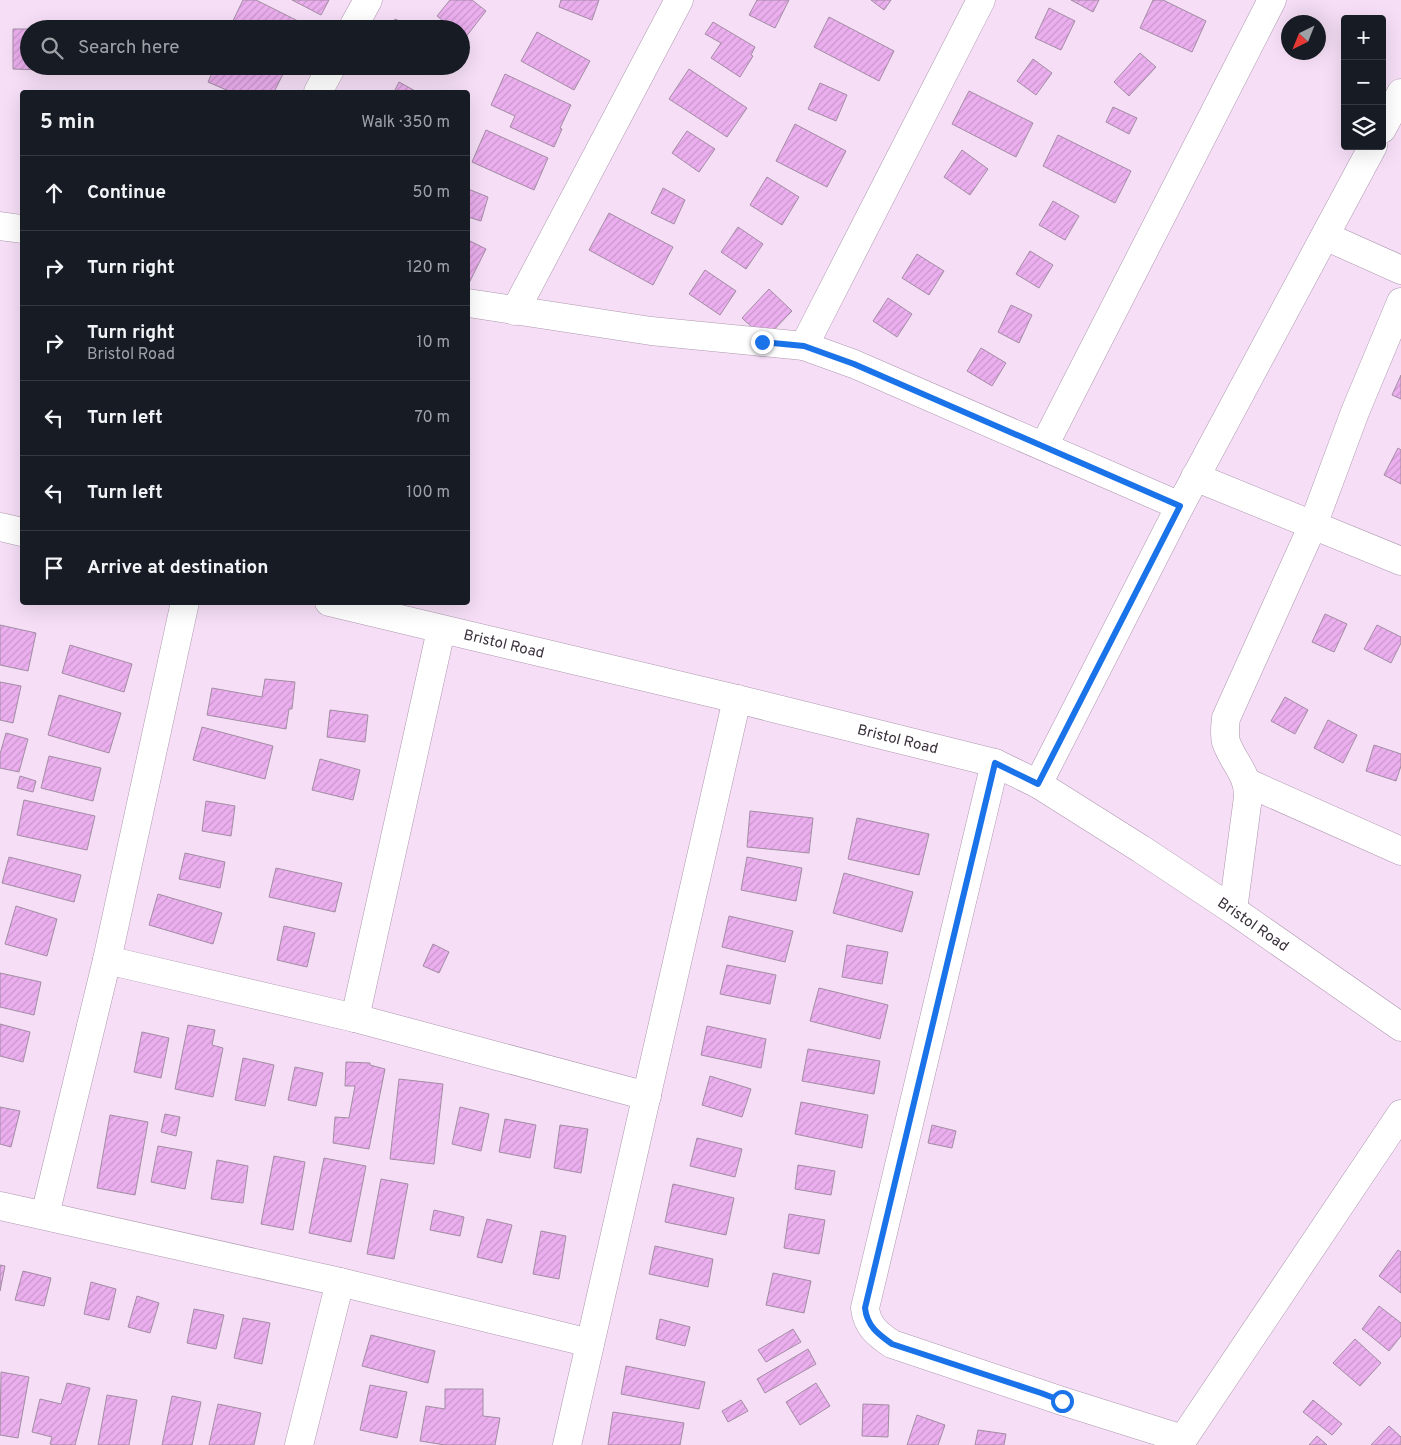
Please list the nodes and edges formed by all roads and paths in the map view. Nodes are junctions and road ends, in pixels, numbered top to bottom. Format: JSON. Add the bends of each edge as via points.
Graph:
{"nodes":[{"id":1,"x":368,"y":0,"type":"edge"},
{"id":2,"x":679,"y":0,"type":"edge"},
{"id":3,"x":981,"y":0,"type":"edge"},
{"id":4,"x":1272,"y":0,"type":"edge"},
{"id":5,"x":357,"y":20,"type":"edge"},
{"id":6,"x":327,"y":75,"type":"edge"},
{"id":7,"x":319,"y":90,"type":"edge"},
{"id":8,"x":1401,"y":94,"type":"edge"},
{"id":9,"x":1386,"y":122,"type":"edge"},
{"id":10,"x":1371,"y":150,"type":"edge"},
{"id":11,"x":0,"y":226,"type":"edge"},
{"id":12,"x":20,"y":230,"type":"edge"},
{"id":13,"x":1325,"y":236,"type":"junction"},
{"id":14,"x":1401,"y":270,"type":"edge"},
{"id":15,"x":1401,"y":302,"type":"edge"},
{"id":16,"x":470,"y":303,"type":"edge"},
{"id":17,"x":515,"y":311,"type":"junction"},
{"id":18,"x":804,"y":346,"type":"junction"},
{"id":19,"x":1044,"y":446,"type":"junction"},
{"id":20,"x":1195,"y":477,"type":"junction"},
{"id":21,"x":1180,"y":506,"type":"junction"},
{"id":22,"x":1313,"y":525,"type":"junction"},
{"id":23,"x":0,"y":527,"type":"edge"},
{"id":24,"x":20,"y":532,"type":"edge"},
{"id":25,"x":1401,"y":561,"type":"edge"},
{"id":26,"x":184,"y":605,"type":"edge"},
{"id":27,"x":341,"y":605,"type":"edge"},
{"id":28,"x":441,"y":630,"type":"junction"},
{"id":29,"x":737,"y":699,"type":"junction"},
{"id":30,"x":995,"y":763,"type":"junction"},
{"id":31,"x":1248,"y":783,"type":"junction"},
{"id":32,"x":1038,"y":784,"type":"junction"},
{"id":33,"x":1401,"y":852,"type":"edge"},
{"id":34,"x":1232,"y":910,"type":"junction"},
{"id":35,"x":106,"y":960,"type":"junction"},
{"id":36,"x":355,"y":1018,"type":"junction"},
{"id":37,"x":1401,"y":1027,"type":"edge"},
{"id":38,"x":647,"y":1096,"type":"junction"},
{"id":39,"x":1401,"y":1114,"type":"edge"},
{"id":40,"x":0,"y":1206,"type":"edge"},
{"id":41,"x":45,"y":1215,"type":"junction"},
{"id":42,"x":340,"y":1282,"type":"junction"},
{"id":43,"x":590,"y":1343,"type":"junction"},
{"id":44,"x":1181,"y":1442,"type":"edge"},
{"id":45,"x":299,"y":1445,"type":"edge"},
{"id":46,"x":567,"y":1445,"type":"edge"}],
"edges":[{"from":1,"to":5,"type":"street"},
{"from":2,"to":17,"type":"street"},
{"from":3,"to":18,"type":"street"},
{"from":4,"to":19,"type":"street"},
{"from":6,"to":7,"type":"street"},
{"from":8,"to":9,"type":"street"},
{"from":10,"to":13,"type":"street"},
{"from":11,"to":12,"type":"street"},
{"from":13,"to":14,"type":"street"},
{"from":13,"to":20,"type":"street"},
{"from":15,"to":22,"type":"street"},
{"from":16,"to":17,"type":"street"},
{"from":17,"to":18,"type":"street","via":[[651,332]]},
{"from":18,"to":19,"type":"street","via":[[854,364]]},
{"from":19,"to":21,"type":"street"},
{"from":20,"to":21,"type":"street"},
{"from":20,"to":22,"type":"street"},
{"from":21,"to":32,"type":"street"},
{"from":22,"to":25,"type":"street"},
{"from":22,"to":31,"type":"street","via":[[1226,718],[1226,742]]},
{"from":23,"to":24,"type":"street"},
{"from":26,"to":35,"type":"street"},
{"from":27,"to":28,"type":"street","name":"Bristol Road"},
{"from":28,"to":29,"type":"street","name":"Bristol Road"},
{"from":28,"to":36,"type":"street"},
{"from":29,"to":30,"type":"street","name":"Bristol Road"},
{"from":29,"to":38,"type":"street"},
{"from":30,"to":32,"type":"street","name":"Bristol Road"},
{"from":30,"to":44,"type":"street","via":[[865,1308],[866,1318],[872,1328],[892,1344]]},
{"from":31,"to":33,"type":"street"},
{"from":31,"to":34,"type":"street"},
{"from":32,"to":34,"type":"street","name":"Bristol Road"},
{"from":34,"to":37,"type":"street","name":"Bristol Road"},
{"from":35,"to":36,"type":"street"},
{"from":35,"to":41,"type":"street"},
{"from":36,"to":38,"type":"street"},
{"from":38,"to":43,"type":"street"},
{"from":39,"to":44,"type":"street"},
{"from":40,"to":41,"type":"street"},
{"from":41,"to":42,"type":"street"},
{"from":42,"to":43,"type":"street"},
{"from":42,"to":45,"type":"street"},
{"from":43,"to":46,"type":"street"}]}
